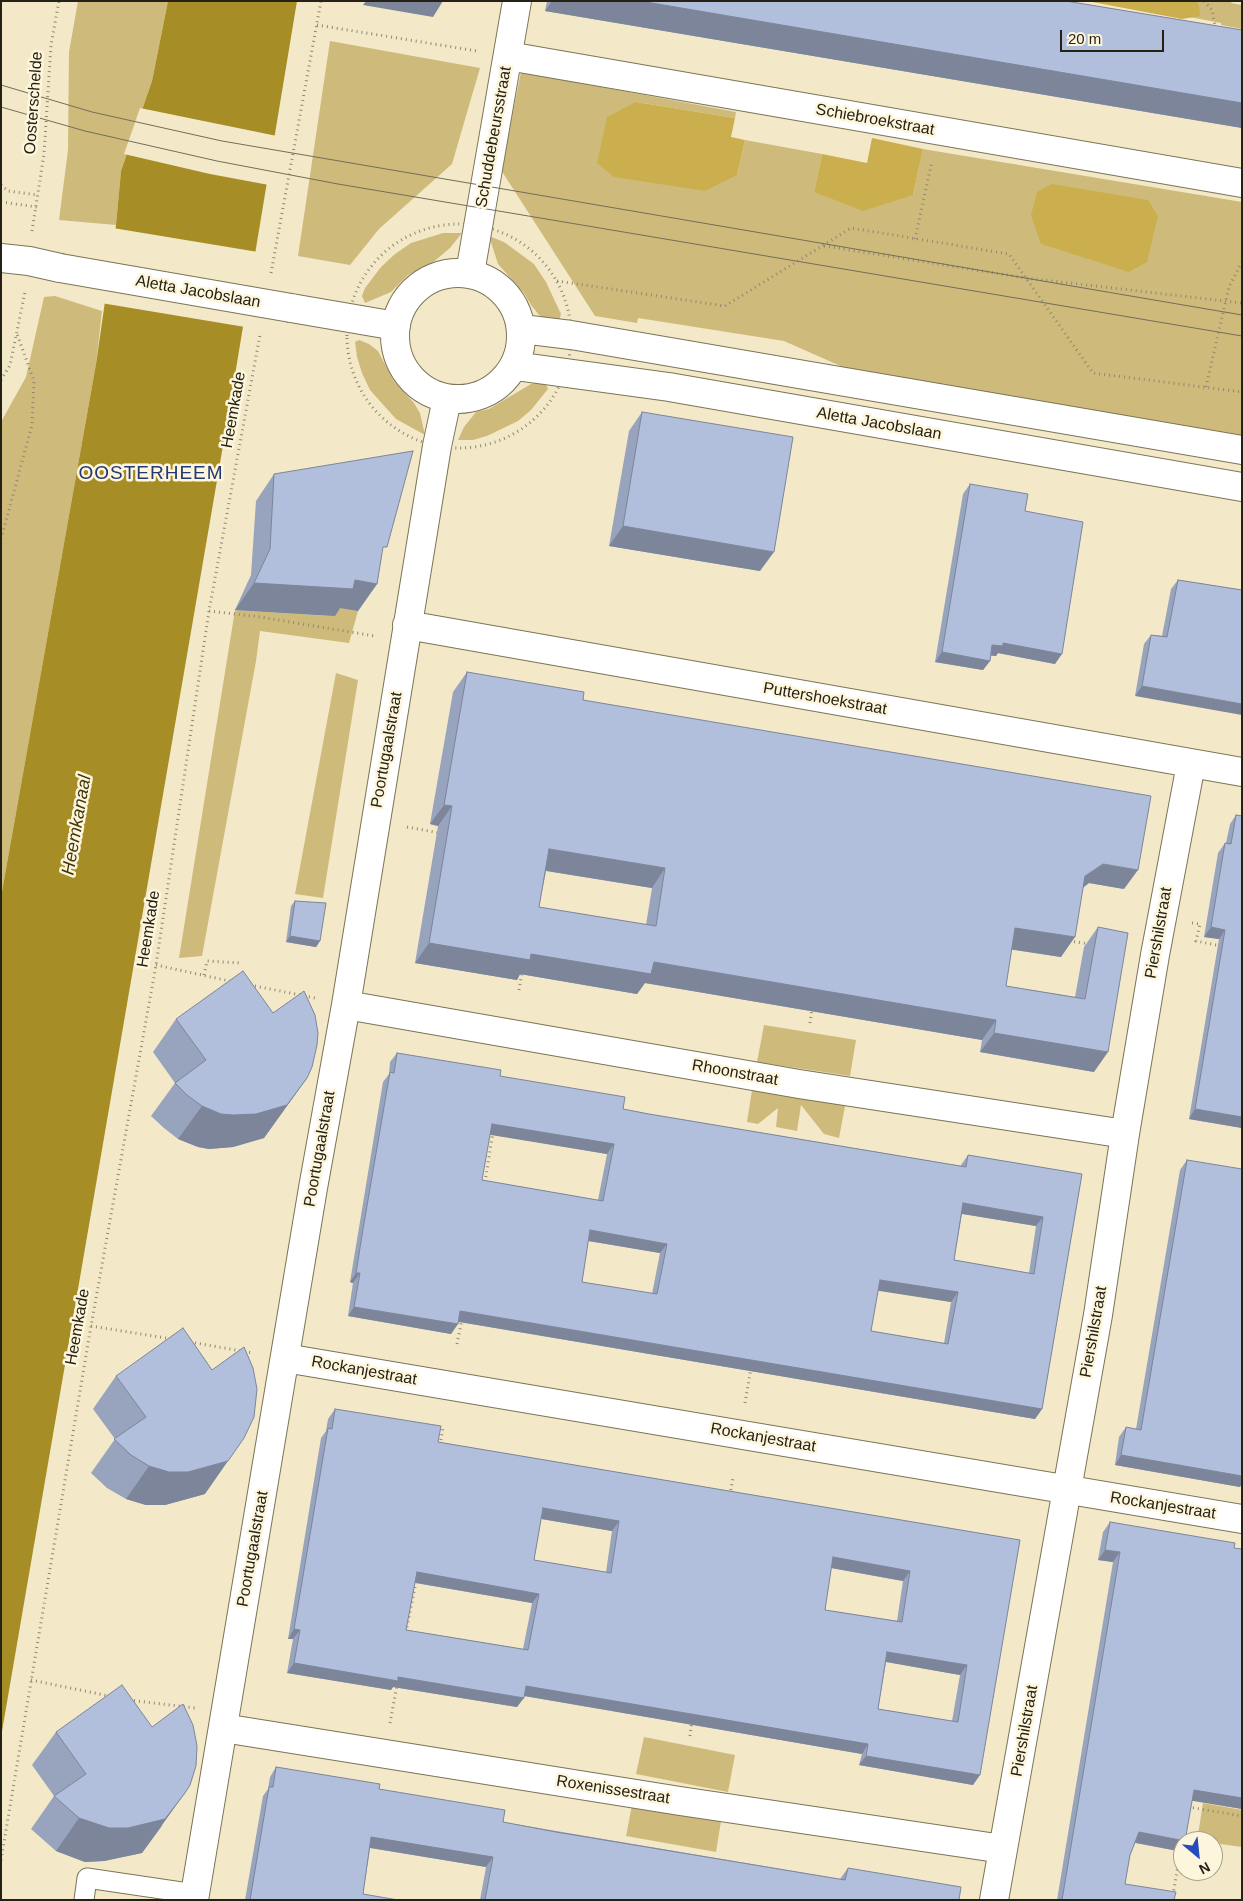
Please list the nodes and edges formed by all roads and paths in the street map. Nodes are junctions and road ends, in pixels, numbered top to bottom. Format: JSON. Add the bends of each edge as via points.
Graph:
{"nodes":[{"id":1,"x":59,"y":1,"type":"edge"},
{"id":2,"x":321,"y":1,"type":"edge"},
{"id":3,"x":517,"y":1,"type":"edge"},
{"id":4,"x":1204,"y":1,"type":"edge"},
{"id":5,"x":317,"y":25,"type":"junction"},
{"id":6,"x":1217,"y":36,"type":"edge"},
{"id":7,"x":508,"y":56,"type":"junction"},
{"id":8,"x":939,"y":131,"type":"junction"},
{"id":9,"x":1242,"y":183,"type":"edge"},
{"id":10,"x":1,"y":185,"type":"edge"},
{"id":11,"x":38,"y":195,"type":"junction"},
{"id":12,"x":1,"y":202,"type":"edge"},
{"id":13,"x":37,"y":207,"type":"junction"},
{"id":14,"x":479,"y":225,"type":"junction"},
{"id":15,"x":915,"y":239,"type":"junction"},
{"id":16,"x":823,"y":246,"type":"junction"},
{"id":17,"x":1,"y":258,"type":"edge"},
{"id":18,"x":29,"y":260,"type":"junction"},
{"id":19,"x":1242,"y":262,"type":"edge"},
{"id":20,"x":470,"y":274,"type":"junction"},
{"id":21,"x":1026,"y":278,"type":"junction"},
{"id":22,"x":270,"y":279,"type":"dead end"},
{"id":23,"x":557,"y":281,"type":"junction"},
{"id":24,"x":1226,"y":301,"type":"junction"},
{"id":25,"x":1242,"y":303,"type":"edge"},
{"id":26,"x":348,"y":317,"type":"junction"},
{"id":27,"x":396,"y":326,"type":"junction"},
{"id":28,"x":261,"y":328,"type":"dead end"},
{"id":29,"x":522,"y":329,"type":"junction"},
{"id":30,"x":16,"y":334,"type":"junction"},
{"id":31,"x":571,"y":335,"type":"junction"},
{"id":32,"x":514,"y":366,"type":"junction"},
{"id":33,"x":564,"y":373,"type":"junction"},
{"id":34,"x":1,"y":380,"type":"edge"},
{"id":35,"x":1206,"y":387,"type":"junction"},
{"id":36,"x":1242,"y":392,"type":"edge"},
{"id":37,"x":447,"y":399,"type":"junction"},
{"id":38,"x":437,"y":446,"type":"junction"},
{"id":39,"x":1242,"y":450,"type":"edge"},
{"id":40,"x":1242,"y":487,"type":"edge"},
{"id":41,"x":1,"y":539,"type":"edge"},
{"id":42,"x":210,"y":611,"type":"junction"},
{"id":43,"x":406,"y":633,"type":"junction"},
{"id":44,"x":1191,"y":764,"type":"junction"},
{"id":45,"x":1242,"y":772,"type":"edge"},
{"id":46,"x":375,"y":821,"type":"junction"},
{"id":47,"x":440,"y":833,"type":"dead end"},
{"id":48,"x":1162,"y":918,"type":"junction"},
{"id":49,"x":1066,"y":940,"type":"edge"},
{"id":50,"x":1096,"y":945,"type":"edge"},
{"id":51,"x":1224,"y":946,"type":"edge"},
{"id":52,"x":242,"y":963,"type":"dead end"},
{"id":53,"x":156,"y":965,"type":"junction"},
{"id":54,"x":523,"y":971,"type":"edge"},
{"id":55,"x":204,"y":976,"type":"junction"},
{"id":56,"x":519,"y":990,"type":"edge"},
{"id":57,"x":346,"y":1005,"type":"junction"},
{"id":58,"x":813,"y":1005,"type":"edge"},
{"id":59,"x":810,"y":1023,"type":"dead end"},
{"id":60,"x":493,"y":1127,"type":"edge"},
{"id":61,"x":1125,"y":1134,"type":"junction"},
{"id":62,"x":485,"y":1183,"type":"edge"},
{"id":63,"x":462,"y":1316,"type":"edge"},
{"id":64,"x":91,"y":1326,"type":"junction"},
{"id":65,"x":172,"y":1340,"type":"edge"},
{"id":66,"x":182,"y":1341,"type":"edge"},
{"id":67,"x":457,"y":1344,"type":"dead end"},
{"id":68,"x":285,"y":1358,"type":"junction"},
{"id":69,"x":752,"y":1364,"type":"edge"},
{"id":70,"x":443,"y":1428,"type":"edge"},
{"id":71,"x":740,"y":1434,"type":"junction"},
{"id":72,"x":439,"y":1448,"type":"edge"},
{"id":73,"x":733,"y":1478,"type":"dead end"},
{"id":74,"x":1066,"y":1490,"type":"junction"},
{"id":75,"x":729,"y":1497,"type":"edge"},
{"id":76,"x":1242,"y":1519,"type":"edge"},
{"id":77,"x":415,"y":1584,"type":"edge"},
{"id":78,"x":406,"y":1632,"type":"edge"},
{"id":79,"x":31,"y":1680,"type":"junction"},
{"id":80,"x":398,"y":1680,"type":"edge"},
{"id":81,"x":111,"y":1697,"type":"edge"},
{"id":82,"x":120,"y":1699,"type":"edge"},
{"id":83,"x":693,"y":1717,"type":"edge"},
{"id":84,"x":224,"y":1720,"type":"junction"},
{"id":85,"x":690,"y":1736,"type":"dead end"},
{"id":86,"x":384,"y":1754,"type":"junction"},
{"id":87,"x":1190,"y":1798,"type":"edge"},
{"id":88,"x":1188,"y":1807,"type":"junction"},
{"id":89,"x":1186,"y":1816,"type":"edge"},
{"id":90,"x":1242,"y":1816,"type":"edge"},
{"id":91,"x":1003,"y":1849,"type":"junction"},
{"id":92,"x":1,"y":1860,"type":"edge"},
{"id":93,"x":1175,"y":1881,"type":"edge"},
{"id":94,"x":195,"y":1897,"type":"edge"},
{"id":95,"x":84,"y":1900,"type":"edge"},
{"id":96,"x":994,"y":1900,"type":"edge"},
{"id":97,"x":1172,"y":1900,"type":"edge"}],
"edges":[{"from":1,"to":11,"type":"path","name":"Oosterschelde","via":[[51,45]]},
{"from":2,"to":5,"type":"path"},
{"from":3,"to":7,"type":"street","name":"Schuddebeursstraat"},
{"from":4,"to":6,"type":"path","via":[[1212,10]]},
{"from":5,"to":7,"type":"path"},
{"from":5,"to":22,"type":"path"},
{"from":7,"to":8,"type":"street","name":"Schiebroekstraat"},
{"from":7,"to":14,"type":"street","name":"Schuddebeursstraat"},
{"from":8,"to":9,"type":"street","name":"Schiebroekstraat"},
{"from":8,"to":15,"type":"path"},
{"from":10,"to":11,"type":"path","via":[[8,192]]},
{"from":11,"to":13,"type":"path","name":"Oosterschelde"},
{"from":12,"to":13,"type":"path"},
{"from":13,"to":18,"type":"path","name":"Oosterschelde"},
{"from":14,"to":20,"type":"street","name":"Schuddebeursstraat"},
{"from":14,"to":23,"type":"path","via":[[503,232],[524,245],[543,261]]},
{"from":14,"to":26,"type":"path","via":[[450,224],[421,230],[395,243],[374,262],[358,287]]},
{"from":15,"to":16,"type":"path","via":[[851,228]]},
{"from":15,"to":21,"type":"path","via":[[1009,254]]},
{"from":16,"to":21,"type":"path"},
{"from":16,"to":23,"type":"path","via":[[725,306]]},
{"from":17,"to":18,"type":"street","name":"Aletta Jacobslaan"},
{"from":18,"to":26,"type":"street","name":"Aletta Jacobslaan","bridge":true},
{"from":18,"to":30,"type":"path","name":"Oosterschelde"},
{"from":19,"to":24,"type":"path","via":[[1229,287]]},
{"from":20,"to":27,"type":"street","via":[[441,275],[416,289],[406,299]]},
{"from":20,"to":29,"type":"street","via":[[499,287],[518,313]]},
{"from":21,"to":24,"type":"path"},
{"from":21,"to":35,"type":"path","via":[[1093,373]]},
{"from":23,"to":31,"type":"path","via":[[569,316]]},
{"from":24,"to":25,"type":"path"},
{"from":24,"to":35,"type":"path"},
{"from":26,"to":27,"type":"street","name":"Aletta Jacobslaan"},
{"from":26,"to":38,"type":"path","via":[[348,352],[358,385],[367,400],[405,434]]},
{"from":27,"to":37,"type":"street","via":[[395,342],[406,373],[432,394]]},
{"from":28,"to":42,"type":"path","name":"Heemkade"},
{"from":29,"to":31,"type":"street"},
{"from":29,"to":32,"type":"street","via":[[520,355]]},
{"from":30,"to":34,"type":"path","name":"Oosterschelde","via":[[10,366]]},
{"from":30,"to":41,"type":"path","via":[[34,381],[32,424]]},
{"from":31,"to":33,"type":"path"},
{"from":31,"to":39,"type":"street"},
{"from":32,"to":33,"type":"street","name":"Aletta Jacobslaan"},
{"from":32,"to":37,"type":"street","via":[[502,382],[486,394],[467,400]]},
{"from":33,"to":38,"type":"path","via":[[549,401],[518,430],[479,446]]},
{"from":33,"to":40,"type":"street","name":"Aletta Jacobslaan","via":[[678,389]]},
{"from":35,"to":36,"type":"path"},
{"from":37,"to":38,"type":"street","name":"Poortugaalstraat"},
{"from":38,"to":43,"type":"street","name":"Poortugaalstraat"},
{"from":42,"to":43,"type":"path"},
{"from":42,"to":53,"type":"path","name":"Heemkade"},
{"from":43,"to":44,"type":"street","name":"Puttershoekstraat"},
{"from":43,"to":46,"type":"street","name":"Poortugaalstraat"},
{"from":44,"to":45,"type":"street","name":"Puttershoekstraat"},
{"from":44,"to":48,"type":"street","name":"Piershilstraat"},
{"from":46,"to":47,"type":"path"},
{"from":46,"to":57,"type":"street","name":"Poortugaalstraat"},
{"from":48,"to":51,"type":"path","via":[[1200,924],[1196,941]]},
{"from":48,"to":61,"type":"street","name":"Piershilstraat"},
{"from":49,"to":50,"type":"path"},
{"from":52,"to":55,"type":"path","via":[[207,961]]},
{"from":53,"to":55,"type":"path"},
{"from":53,"to":64,"type":"path","name":"Heemkade"},
{"from":54,"to":56,"type":"path"},
{"from":55,"to":57,"type":"path"},
{"from":57,"to":61,"type":"street","name":"Rhoonstraat","via":[[799,1084]]},
{"from":57,"to":68,"type":"street","name":"Poortugaalstraat"},
{"from":58,"to":59,"type":"path"},
{"from":60,"to":62,"type":"path"},
{"from":61,"to":74,"type":"street","name":"Piershilstraat","via":[[1098,1315]]},
{"from":63,"to":67,"type":"path"},
{"from":64,"to":65,"type":"path"},
{"from":64,"to":79,"type":"path","name":"Heemkade"},
{"from":66,"to":68,"type":"path"},
{"from":68,"to":71,"type":"street","name":"Rockanjestraat"},
{"from":68,"to":84,"type":"street","name":"Poortugaalstraat"},
{"from":69,"to":71,"type":"path"},
{"from":70,"to":72,"type":"path"},
{"from":71,"to":74,"type":"street","name":"Rockanjestraat"},
{"from":73,"to":75,"type":"path"},
{"from":74,"to":76,"type":"street","name":"Rockanjestraat"},
{"from":74,"to":91,"type":"street","name":"Piershilstraat"},
{"from":77,"to":78,"type":"path"},
{"from":79,"to":81,"type":"path"},
{"from":79,"to":92,"type":"path","name":"Heemkade"},
{"from":80,"to":86,"type":"path"},
{"from":82,"to":84,"type":"path"},
{"from":83,"to":85,"type":"path"},
{"from":84,"to":86,"type":"street","name":"Roxenissestraat"},
{"from":84,"to":94,"type":"street","name":"Poortugaalstraat"},
{"from":86,"to":91,"type":"street","name":"Roxenissestraat"},
{"from":87,"to":88,"type":"path"},
{"from":88,"to":89,"type":"path"},
{"from":88,"to":90,"type":"path"},
{"from":91,"to":96,"type":"street","name":"Piershilstraat"},
{"from":93,"to":97,"type":"path"},
{"from":94,"to":95,"type":"lane","via":[[87,1878]]}]}
